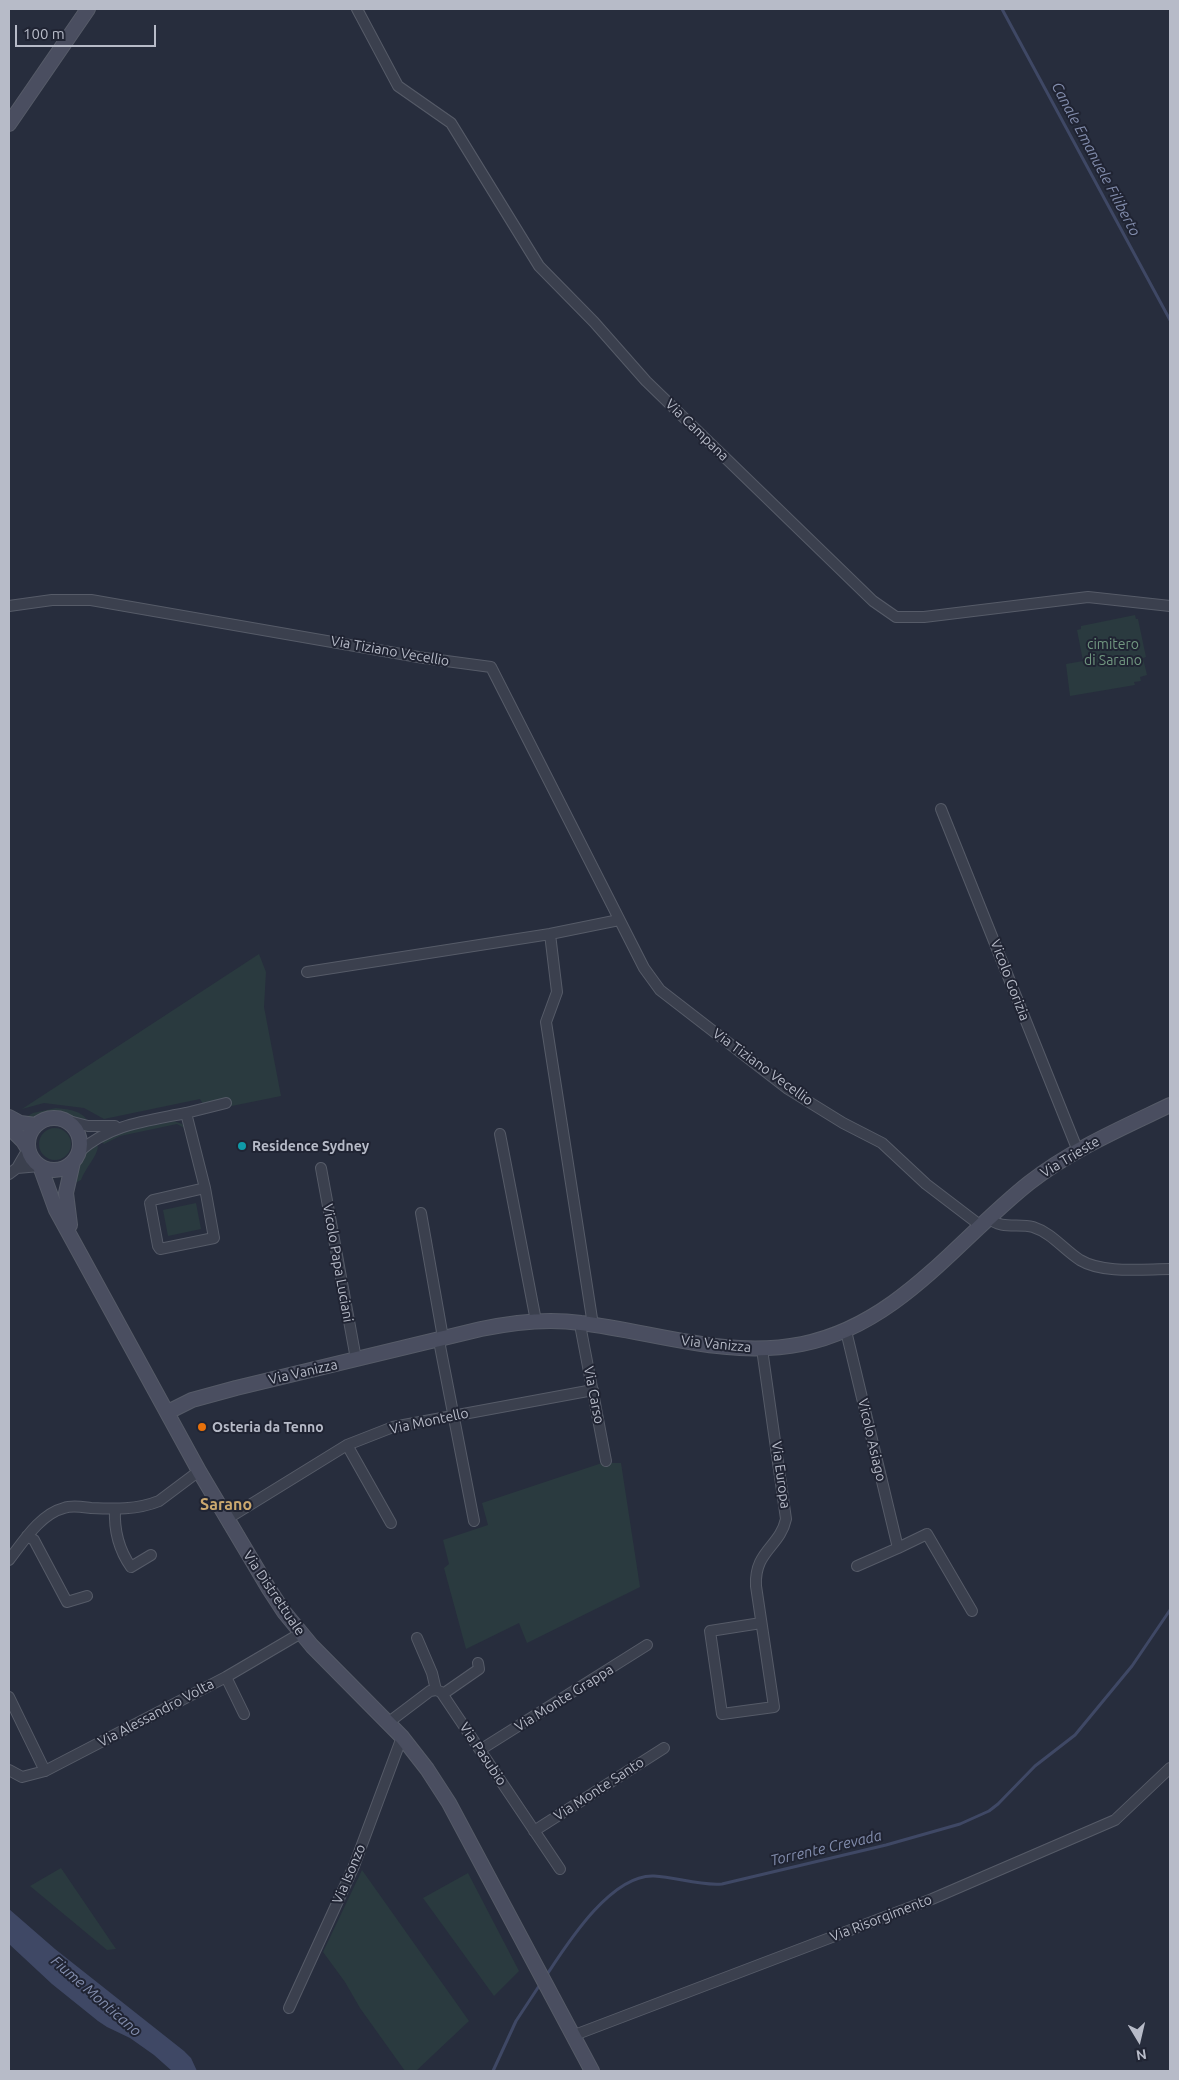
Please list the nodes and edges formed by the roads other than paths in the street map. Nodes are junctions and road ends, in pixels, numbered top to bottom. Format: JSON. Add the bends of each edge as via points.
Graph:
{"nodes":[{"id":1,"x":88,"y":9,"type":"edge"},
{"id":2,"x":357,"y":9,"type":"edge"},
{"id":3,"x":9,"y":124,"type":"edge"},
{"id":4,"x":9,"y":606,"type":"edge"},
{"id":5,"x":1170,"y":606,"type":"edge"},
{"id":6,"x":941,"y":810,"type":"dead end"},
{"id":7,"x":619,"y":920,"type":"junction"},
{"id":8,"x":550,"y":934,"type":"junction"},
{"id":9,"x":307,"y":972,"type":"dead end"},
{"id":10,"x":226,"y":1103,"type":"dead end"},
{"id":11,"x":1170,"y":1105,"type":"edge"},
{"id":12,"x":186,"y":1112,"type":"junction"},
{"id":13,"x":9,"y":1117,"type":"edge"},
{"id":14,"x":65,"y":1120,"type":"junction"},
{"id":15,"x":36,"y":1125,"type":"junction"},
{"id":16,"x":123,"y":1126,"type":"junction"},
{"id":17,"x":9,"y":1127,"type":"edge"},
{"id":18,"x":500,"y":1134,"type":"dead end"},
{"id":19,"x":28,"y":1149,"type":"junction"},
{"id":20,"x":1078,"y":1151,"type":"junction"},
{"id":21,"x":76,"y":1157,"type":"junction"},
{"id":22,"x":40,"y":1166,"type":"junction"},
{"id":23,"x":321,"y":1168,"type":"dead end"},
{"id":24,"x":13,"y":1171,"type":"edge"},
{"id":25,"x":205,"y":1188,"type":"junction"},
{"id":26,"x":421,"y":1213,"type":"dead end"},
{"id":27,"x":985,"y":1222,"type":"junction"},
{"id":28,"x":75,"y":1245,"type":"junction"},
{"id":29,"x":1170,"y":1269,"type":"edge"},
{"id":30,"x":536,"y":1321,"type":"junction"},
{"id":31,"x":587,"y":1327,"type":"junction"},
{"id":32,"x":846,"y":1331,"type":"junction"},
{"id":33,"x":441,"y":1338,"type":"junction"},
{"id":34,"x":762,"y":1349,"type":"junction"},
{"id":35,"x":356,"y":1359,"type":"junction"},
{"id":36,"x":593,"y":1390,"type":"junction"},
{"id":37,"x":168,"y":1412,"type":"junction"},
{"id":38,"x":454,"y":1415,"type":"junction"},
{"id":39,"x":347,"y":1445,"type":"junction"},
{"id":40,"x":606,"y":1461,"type":"dead end"},
{"id":41,"x":199,"y":1471,"type":"junction"},
{"id":42,"x":115,"y":1509,"type":"junction"},
{"id":43,"x":227,"y":1520,"type":"junction"},
{"id":44,"x":474,"y":1521,"type":"dead end"},
{"id":45,"x":391,"y":1522,"type":"dead end"},
{"id":46,"x":27,"y":1536,"type":"junction"},
{"id":47,"x":898,"y":1548,"type":"junction"},
{"id":48,"x":151,"y":1555,"type":"dead end"},
{"id":49,"x":9,"y":1560,"type":"edge"},
{"id":50,"x":857,"y":1566,"type":"dead end"},
{"id":51,"x":87,"y":1596,"type":"dead end"},
{"id":52,"x":972,"y":1612,"type":"dead end"},
{"id":53,"x":761,"y":1623,"type":"junction"},
{"id":54,"x":300,"y":1633,"type":"junction"},
{"id":55,"x":417,"y":1638,"type":"dead end"},
{"id":56,"x":647,"y":1645,"type":"dead end"},
{"id":57,"x":478,"y":1663,"type":"dead end"},
{"id":58,"x":226,"y":1677,"type":"junction"},
{"id":59,"x":439,"y":1692,"type":"junction"},
{"id":60,"x":9,"y":1697,"type":"edge"},
{"id":61,"x":244,"y":1714,"type":"dead end"},
{"id":62,"x":388,"y":1722,"type":"junction"},
{"id":63,"x":402,"y":1737,"type":"junction"},
{"id":64,"x":664,"y":1748,"type":"dead end"},
{"id":65,"x":480,"y":1750,"type":"junction"},
{"id":66,"x":1170,"y":1768,"type":"edge"},
{"id":67,"x":9,"y":1770,"type":"edge"},
{"id":68,"x":45,"y":1771,"type":"junction"},
{"id":69,"x":534,"y":1831,"type":"junction"},
{"id":70,"x":560,"y":1869,"type":"dead end"},
{"id":71,"x":289,"y":2008,"type":"dead end"},
{"id":72,"x":572,"y":2036,"type":"junction"},
{"id":73,"x":591,"y":2071,"type":"edge"}],
"edges":[{"from":1,"to":3,"type":"main road"},
{"from":2,"to":5,"type":"street","name":"Via Campana","via":[[398,86],[451,123],[539,266],[646,381],[873,601],[896,617],[924,618],[1088,598]]},
{"from":4,"to":7,"type":"street","name":"Via Tiziano Vecellio","via":[[52,600],[91,600],[491,667]]},
{"from":6,"to":20,"type":"street","name":"Vicolo Gorizia"},
{"from":7,"to":8,"type":"street"},
{"from":7,"to":27,"type":"street","name":"Via Tiziano Vecellio","via":[[644,968],[660,990],[788,1089],[882,1143],[926,1184]]},
{"from":8,"to":9,"type":"street"},
{"from":8,"to":31,"type":"street","via":[[557,992],[546,1022]]},
{"from":10,"to":12,"type":"street"},
{"from":11,"to":20,"type":"main road","name":"Via Trieste"},
{"from":12,"to":16,"type":"street"},
{"from":12,"to":25,"type":"street"},
{"from":13,"to":15,"type":"main road","via":[[20,1123]]},
{"from":14,"to":15,"type":"main road","via":[[50,1118]]},
{"from":14,"to":16,"type":"street","via":[[98,1127]]},
{"from":14,"to":21,"type":"main road","via":[[80,1137]]},
{"from":15,"to":19,"type":"main road","via":[[31,1132]]},
{"from":16,"to":21,"type":"street","via":[[98,1137]]},
{"from":17,"to":19,"type":"main road"},
{"from":18,"to":30,"type":"street"},
{"from":19,"to":22,"type":"main road"},
{"from":19,"to":24,"type":"street"},
{"from":20,"to":27,"type":"main road","name":"Via Trieste","via":[[1029,1183]]},
{"from":21,"to":22,"type":"main road","via":[[68,1167],[53,1170]]},
{"from":21,"to":28,"type":"main road","via":[[66,1194]]},
{"from":22,"to":24,"type":"street"},
{"from":22,"to":28,"type":"main road","name":"Via Distrettuale","via":[[56,1210]]},
{"from":23,"to":35,"type":"street","name":"Vicolo Papa Luciani"},
{"from":25,"to":25,"type":"street","via":[[150,1203],[160,1249],[214,1238]]},
{"from":26,"to":33,"type":"street"},
{"from":27,"to":29,"type":"street","name":"Via Tiziano Vecellio","via":[[1040,1230],[1079,1259],[1095,1266]]},
{"from":27,"to":32,"type":"main road","name":"Via Vanizza","via":[[899,1299]]},
{"from":28,"to":37,"type":"main road","name":"Via Distrettuale"},
{"from":30,"to":31,"type":"main road","name":"Via Vanizza"},
{"from":30,"to":33,"type":"main road","name":"Via Vanizza"},
{"from":31,"to":34,"type":"main road","name":"Via Vanizza","via":[[720,1347]]},
{"from":31,"to":36,"type":"street","name":"Via Carso"},
{"from":32,"to":34,"type":"main road","name":"Via Vanizza","via":[[802,1344]]},
{"from":32,"to":47,"type":"street","name":"Vicolo Asiago"},
{"from":33,"to":35,"type":"main road","name":"Via Vanizza"},
{"from":33,"to":38,"type":"street"},
{"from":34,"to":53,"type":"street","name":"Via Europa","via":[[786,1519],[782,1532],[764,1554],[756,1572]]},
{"from":35,"to":37,"type":"main road","name":"Via Vanizza","via":[[192,1400]]},
{"from":36,"to":38,"type":"street","name":"Via Montello"},
{"from":36,"to":40,"type":"street","name":"Via Carso"},
{"from":37,"to":41,"type":"main road","name":"Via Distrettuale"},
{"from":38,"to":39,"type":"street","name":"Via Montello","via":[[393,1427]]},
{"from":38,"to":44,"type":"street"},
{"from":39,"to":43,"type":"street","name":"Via Montello"},
{"from":39,"to":45,"type":"street"},
{"from":41,"to":42,"type":"street","via":[[159,1501]]},
{"from":41,"to":43,"type":"main road","name":"Via Distrettuale"},
{"from":42,"to":46,"type":"street","via":[[64,1508],[49,1516]]},
{"from":42,"to":48,"type":"street","via":[[114,1523],[123,1555],[131,1567]]},
{"from":43,"to":54,"type":"main road","name":"Via Distrettuale"},
{"from":46,"to":49,"type":"street"},
{"from":46,"to":51,"type":"street","via":[[34,1540],[67,1602]]},
{"from":47,"to":50,"type":"street"},
{"from":47,"to":52,"type":"street","via":[[927,1534]]},
{"from":53,"to":53,"type":"street","name":"Via Europa","via":[[710,1631],[722,1714],[774,1707]]},
{"from":54,"to":58,"type":"street","name":"Via Alessandro Volta"},
{"from":54,"to":62,"type":"main road","name":"Via Distrettuale"},
{"from":55,"to":59,"type":"street","name":"Via Pasubio"},
{"from":56,"to":65,"type":"street","name":"Via Monte Grappa"},
{"from":57,"to":59,"type":"street","via":[[479,1669]]},
{"from":58,"to":61,"type":"street"},
{"from":58,"to":68,"type":"street","name":"Via Alessandro Volta"},
{"from":59,"to":62,"type":"street","via":[[430,1691]]},
{"from":59,"to":65,"type":"street","name":"Via Pasubio"},
{"from":60,"to":68,"type":"street"},
{"from":62,"to":63,"type":"main road","name":"Via Distrettuale"},
{"from":63,"to":71,"type":"street","name":"Via Isonzo","via":[[354,1866]]},
{"from":63,"to":72,"type":"main road","name":"Via Distrettuale","via":[[428,1769],[449,1803]]},
{"from":64,"to":69,"type":"street","name":"Via Monte Santo"},
{"from":65,"to":69,"type":"street","name":"Via Pasubio"},
{"from":66,"to":72,"type":"street","name":"Via Risorgimento","via":[[1115,1820],[932,1899]]},
{"from":67,"to":68,"type":"street","name":"Via Alessandro Volta","via":[[22,1777]]},
{"from":69,"to":70,"type":"street","name":"Via Pasubio"},
{"from":72,"to":73,"type":"main road","name":"Via Distrettuale"}]}
